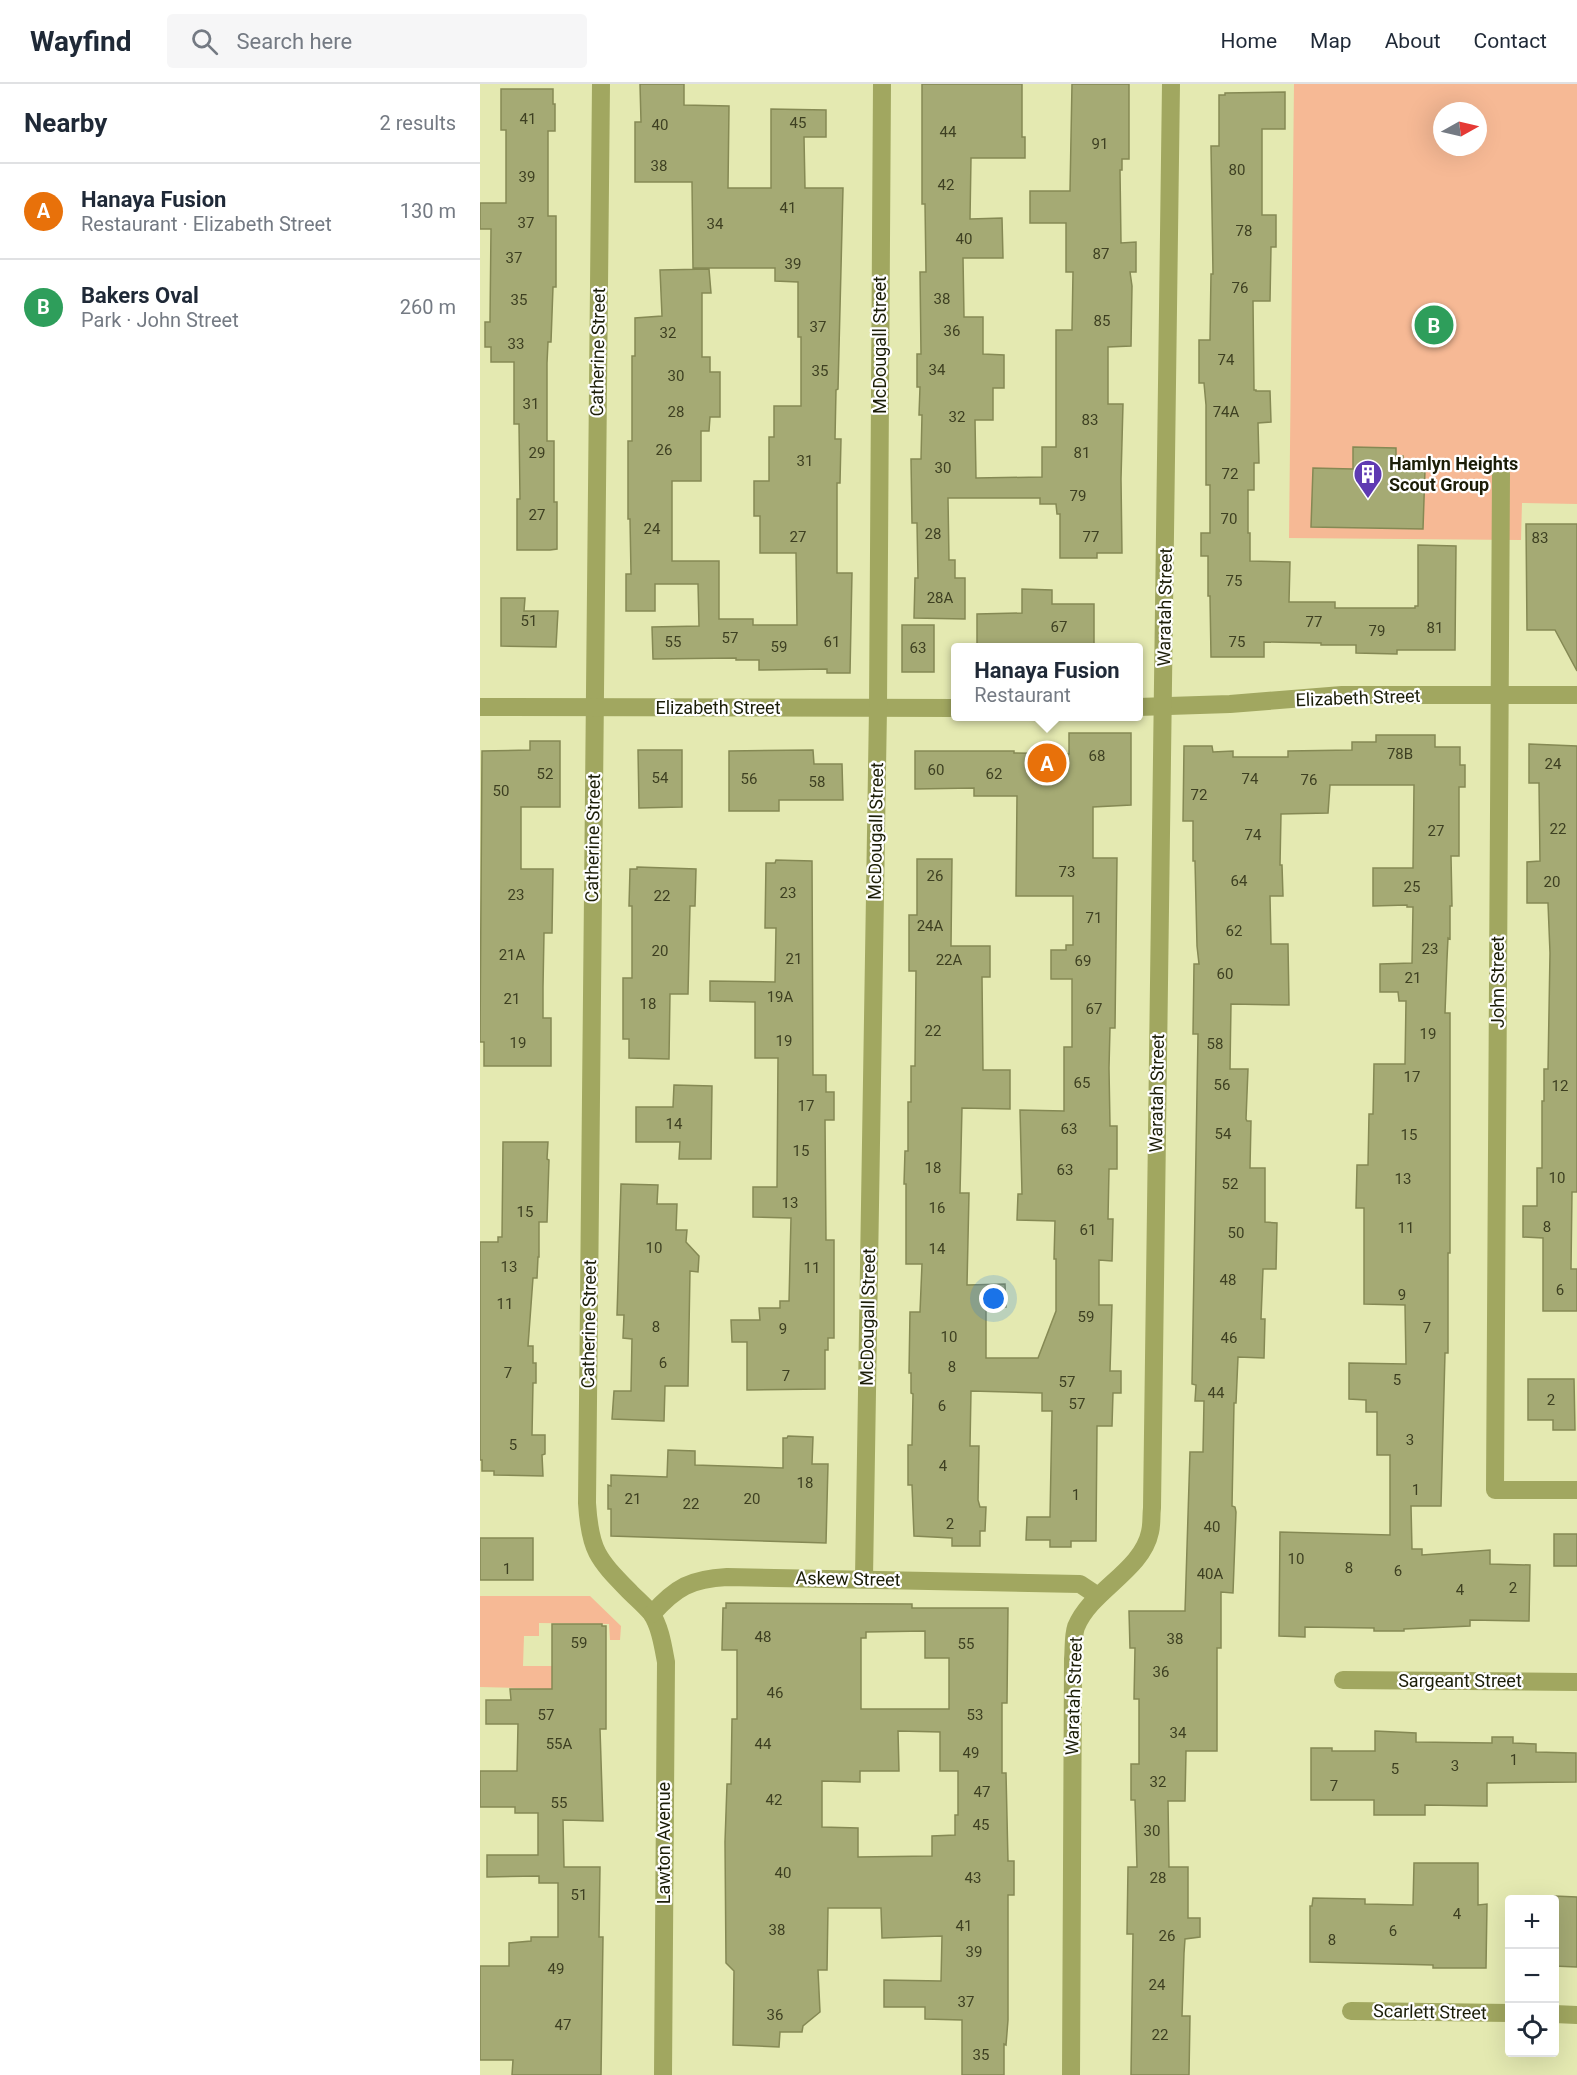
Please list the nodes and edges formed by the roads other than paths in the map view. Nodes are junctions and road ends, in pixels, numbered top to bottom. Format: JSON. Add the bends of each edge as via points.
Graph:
{"nodes":[{"id":1,"x":601,"y":84,"type":"edge"},
{"id":2,"x":882,"y":84,"type":"edge"},
{"id":3,"x":1171,"y":84,"type":"edge"},
{"id":4,"x":1501,"y":474,"type":"dead end"},
{"id":5,"x":1500,"y":695,"type":"junction"},
{"id":6,"x":1577,"y":695,"type":"edge"},
{"id":7,"x":480,"y":707,"type":"edge"},
{"id":8,"x":1143,"y":707,"type":"edge"},
{"id":9,"x":1163,"y":707,"type":"junction"},
{"id":10,"x":595,"y":708,"type":"junction"},
{"id":11,"x":878,"y":708,"type":"junction"},
{"id":12,"x":951,"y":708,"type":"edge"},
{"id":13,"x":1577,"y":1491,"type":"edge"},
{"id":14,"x":864,"y":1578,"type":"junction"},
{"id":15,"x":1098,"y":1596,"type":"junction"},
{"id":16,"x":652,"y":1614,"type":"junction"},
{"id":17,"x":1343,"y":1680,"type":"dead end"},
{"id":18,"x":1577,"y":1682,"type":"edge"},
{"id":19,"x":1351,"y":2011,"type":"dead end"},
{"id":20,"x":1505,"y":2013,"type":"edge"},
{"id":21,"x":1559,"y":2014,"type":"edge"},
{"id":22,"x":1577,"y":2014,"type":"edge"},
{"id":23,"x":663,"y":2075,"type":"edge"},
{"id":24,"x":1071,"y":2075,"type":"edge"}],
"edges":[{"from":1,"to":10,"type":"street","name":"Catherine Street"},
{"from":2,"to":11,"type":"street","name":"McDougall Street"},
{"from":3,"to":9,"type":"street","name":"Waratah Street"},
{"from":4,"to":5,"type":"street","name":"John Street"},
{"from":5,"to":6,"type":"street","name":"Elizabeth Street"},
{"from":5,"to":9,"type":"street","name":"Elizabeth Street","via":[[1342,695]]},
{"from":5,"to":13,"type":"street","name":"John Street","via":[[1495,1490]]},
{"from":7,"to":10,"type":"street","name":"Elizabeth Street"},
{"from":8,"to":9,"type":"street","name":"Elizabeth Street"},
{"from":9,"to":15,"type":"street","name":"Waratah Street","via":[[1151,1525],[1140,1553]]},
{"from":10,"to":11,"type":"street","name":"Elizabeth Street"},
{"from":10,"to":16,"type":"street","name":"Catherine Street","via":[[587,1503],[596,1552]]},
{"from":11,"to":12,"type":"street","name":"Elizabeth Street"},
{"from":11,"to":14,"type":"street","name":"McDougall Street"},
{"from":14,"to":15,"type":"street","name":"Askew Street","via":[[1080,1584]]},
{"from":14,"to":16,"type":"street","name":"Askew Street","via":[[703,1578],[679,1589]]},
{"from":15,"to":24,"type":"street","name":"Waratah Street","via":[[1076,1628],[1073,1659]]},
{"from":16,"to":23,"type":"street","name":"Lawton Avenue","via":[[666,1662]]},
{"from":17,"to":18,"type":"street","name":"Sargeant Street"},
{"from":19,"to":20,"type":"street","name":"Scarlett Street"},
{"from":21,"to":22,"type":"street"}]}
